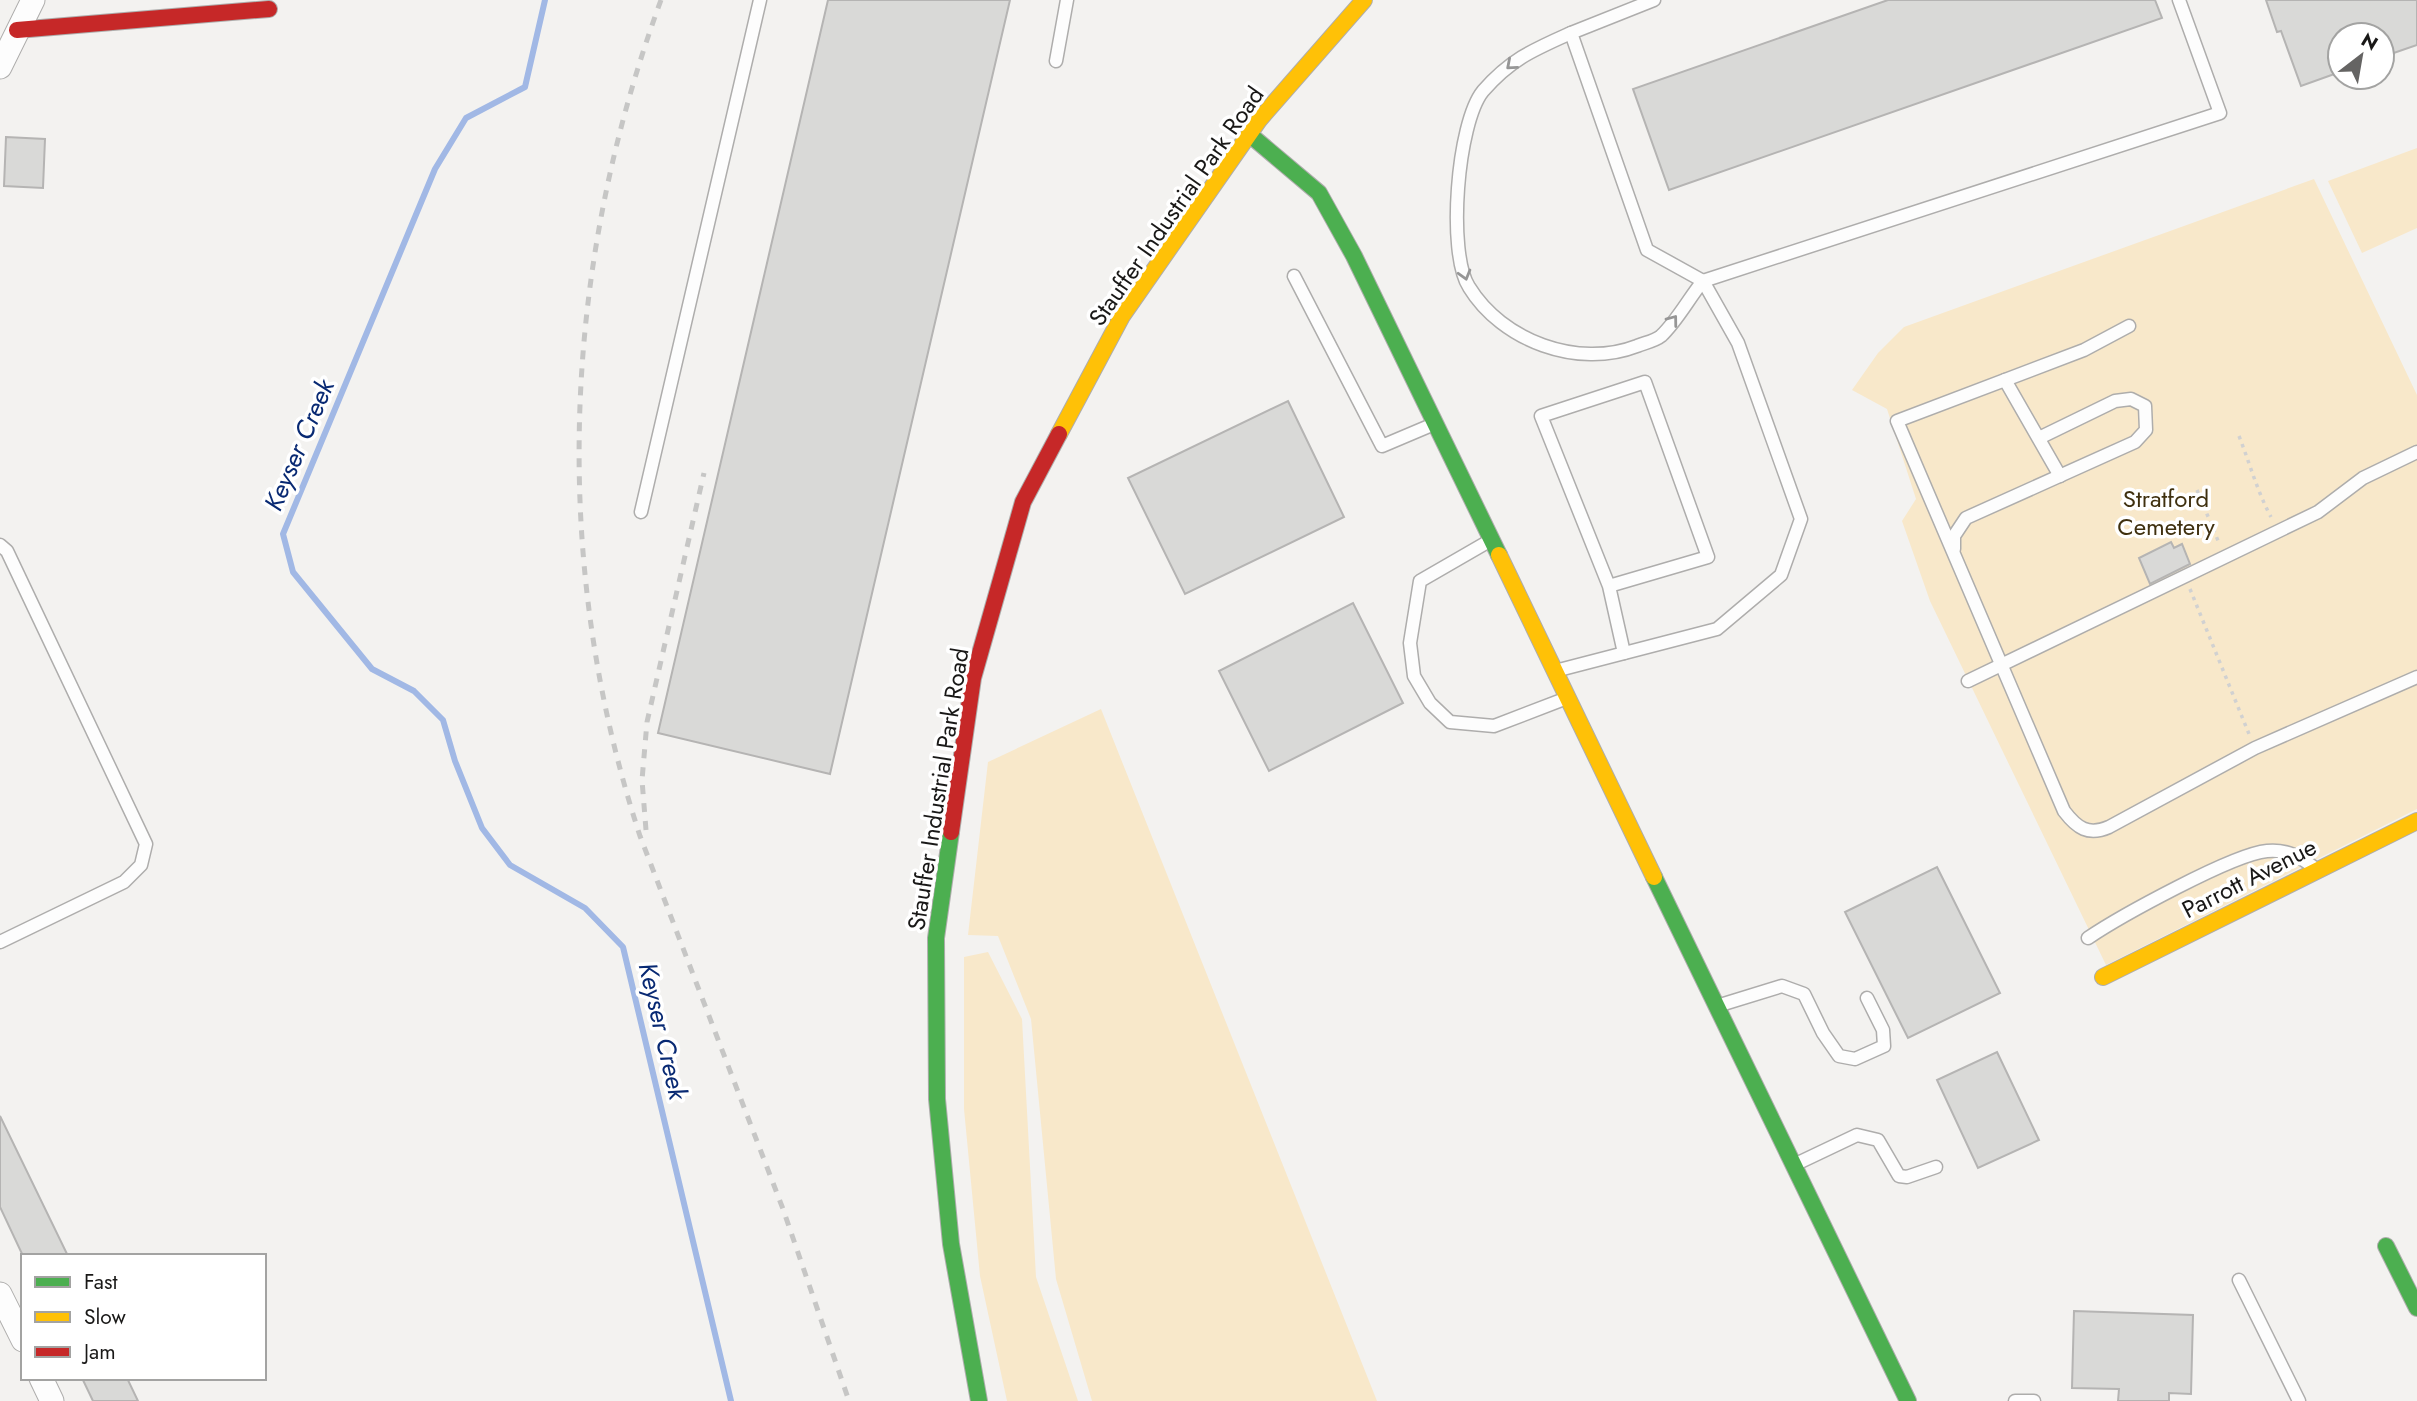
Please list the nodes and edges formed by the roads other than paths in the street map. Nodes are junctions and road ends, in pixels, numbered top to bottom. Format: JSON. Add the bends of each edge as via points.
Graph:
{"nodes":[{"id":1,"x":33,"y":0,"type":"edge"},
{"id":2,"x":760,"y":0,"type":"edge"},
{"id":3,"x":1067,"y":0,"type":"edge"},
{"id":4,"x":1364,"y":0,"type":"edge"},
{"id":5,"x":1654,"y":0,"type":"edge"},
{"id":6,"x":2179,"y":0,"type":"edge"},
{"id":7,"x":269,"y":9,"type":"dead end"},
{"id":8,"x":18,"y":30,"type":"junction"},
{"id":9,"x":1571,"y":33,"type":"junction"},
{"id":10,"x":1056,"y":61,"type":"dead end"},
{"id":11,"x":0,"y":67,"type":"edge"},
{"id":12,"x":1249,"y":134,"type":"junction"},
{"id":13,"x":1294,"y":276,"type":"dead end"},
{"id":14,"x":1703,"y":281,"type":"junction"},
{"id":15,"x":2129,"y":326,"type":"dead end"},
{"id":16,"x":2005,"y":380,"type":"junction"},
{"id":17,"x":1435,"y":423,"type":"junction"},
{"id":18,"x":2039,"y":438,"type":"junction"},
{"id":19,"x":2417,"y":452,"type":"edge"},
{"id":20,"x":2060,"y":476,"type":"junction"},
{"id":21,"x":642,"y":512,"type":"dead end"},
{"id":22,"x":1491,"y":540,"type":"junction"},
{"id":23,"x":0,"y":545,"type":"edge"},
{"id":24,"x":1954,"y":553,"type":"junction"},
{"id":25,"x":1609,"y":586,"type":"junction"},
{"id":26,"x":1624,"y":653,"type":"junction"},
{"id":27,"x":2002,"y":666,"type":"junction"},
{"id":28,"x":1555,"y":671,"type":"junction"},
{"id":29,"x":2417,"y":677,"type":"edge"},
{"id":30,"x":1968,"y":681,"type":"dead end"},
{"id":31,"x":1568,"y":698,"type":"junction"},
{"id":32,"x":2417,"y":821,"type":"edge"},
{"id":33,"x":2316,"y":869,"type":"junction"},
{"id":34,"x":2088,"y":938,"type":"dead end"},
{"id":35,"x":0,"y":942,"type":"edge"},
{"id":36,"x":2103,"y":977,"type":"dead end"},
{"id":37,"x":1867,"y":998,"type":"dead end"},
{"id":38,"x":1716,"y":1006,"type":"junction"},
{"id":39,"x":1794,"y":1165,"type":"junction"},
{"id":40,"x":1936,"y":1167,"type":"dead end"},
{"id":41,"x":2386,"y":1246,"type":"dead end"},
{"id":42,"x":2239,"y":1280,"type":"dead end"},
{"id":43,"x":0,"y":1294,"type":"edge"},
{"id":44,"x":2417,"y":1308,"type":"edge"},
{"id":45,"x":21,"y":1336,"type":"edge"},
{"id":46,"x":42,"y":1380,"type":"edge"},
{"id":47,"x":52,"y":1401,"type":"edge"},
{"id":48,"x":979,"y":1401,"type":"edge"},
{"id":49,"x":1908,"y":1401,"type":"edge"},
{"id":50,"x":2015,"y":1401,"type":"edge"},
{"id":51,"x":2034,"y":1401,"type":"edge"},
{"id":52,"x":2299,"y":1401,"type":"edge"}],
"edges":[{"from":1,"to":8,"type":"street"},
{"from":2,"to":21,"type":"lane"},
{"from":3,"to":10,"type":"lane"},
{"from":4,"to":12,"type":"street","name":"Stauffer Industrial Park Road"},
{"from":5,"to":9,"type":"lane"},
{"from":6,"to":14,"type":"lane","via":[[2220,114]]},
{"from":7,"to":8,"type":"street"},
{"from":8,"to":11,"type":"street"},
{"from":9,"to":14,"type":"lane","via":[[1647,250]]},
{"from":9,"to":14,"type":"lane","one_way":true,"via":[[1514,59],[1481,94],[1462,145],[1456,243],[1468,286],[1495,319],[1540,345],[1589,356],[1626,350],[1660,337]]},
{"from":12,"to":17,"type":"street","via":[[1319,193]]},
{"from":12,"to":48,"type":"street","name":"Stauffer Industrial Park Road","via":[[1122,316],[1023,502],[974,678],[936,938],[937,1099],[951,1244]]},
{"from":13,"to":17,"type":"lane","via":[[1382,446]]},
{"from":14,"to":26,"type":"lane","via":[[1738,342],[1801,519],[1780,575],[1717,629]]},
{"from":15,"to":16,"type":"lane","via":[[2084,350]]},
{"from":16,"to":18,"type":"lane"},
{"from":16,"to":24,"type":"lane","via":[[1897,421]]},
{"from":17,"to":22,"type":"street"},
{"from":18,"to":20,"type":"lane"},
{"from":18,"to":20,"type":"lane","via":[[2115,401],[2131,399],[2145,406],[2146,430],[2135,442]]},
{"from":19,"to":27,"type":"lane","via":[[2363,478],[2318,512]]},
{"from":20,"to":24,"type":"lane","via":[[1966,519],[1954,536]]},
{"from":22,"to":28,"type":"street"},
{"from":22,"to":31,"type":"lane","via":[[1420,581],[1410,643],[1414,676],[1430,703],[1450,722],[1494,726]]},
{"from":23,"to":35,"type":"lane","via":[[8,551],[146,844],[141,865],[124,882]]},
{"from":24,"to":27,"type":"lane"},
{"from":25,"to":25,"type":"lane","via":[[1542,416],[1645,382],[1708,557]]},
{"from":25,"to":26,"type":"lane"},
{"from":26,"to":28,"type":"lane"},
{"from":27,"to":29,"type":"lane","via":[[2064,811],[2076,828],[2097,832],[2255,748]]},
{"from":27,"to":30,"type":"lane"},
{"from":28,"to":31,"type":"street"},
{"from":31,"to":38,"type":"street"},
{"from":32,"to":33,"type":"street","name":"Parrott Avenue"},
{"from":33,"to":34,"type":"lane","via":[[2285,852],[2267,850],[2244,856]]},
{"from":33,"to":36,"type":"street","name":"Parrott Avenue"},
{"from":37,"to":38,"type":"lane","via":[[1884,1046],[1855,1059],[1839,1056],[1804,994],[1782,985]]},
{"from":38,"to":39,"type":"street"},
{"from":39,"to":40,"type":"lane","via":[[1857,1135],[1878,1140],[1899,1176]]},
{"from":39,"to":49,"type":"street"},
{"from":41,"to":44,"type":"street"},
{"from":42,"to":52,"type":"lane"},
{"from":43,"to":45,"type":"street"},
{"from":46,"to":47,"type":"street"},
{"from":50,"to":51,"type":"lane"}]}
